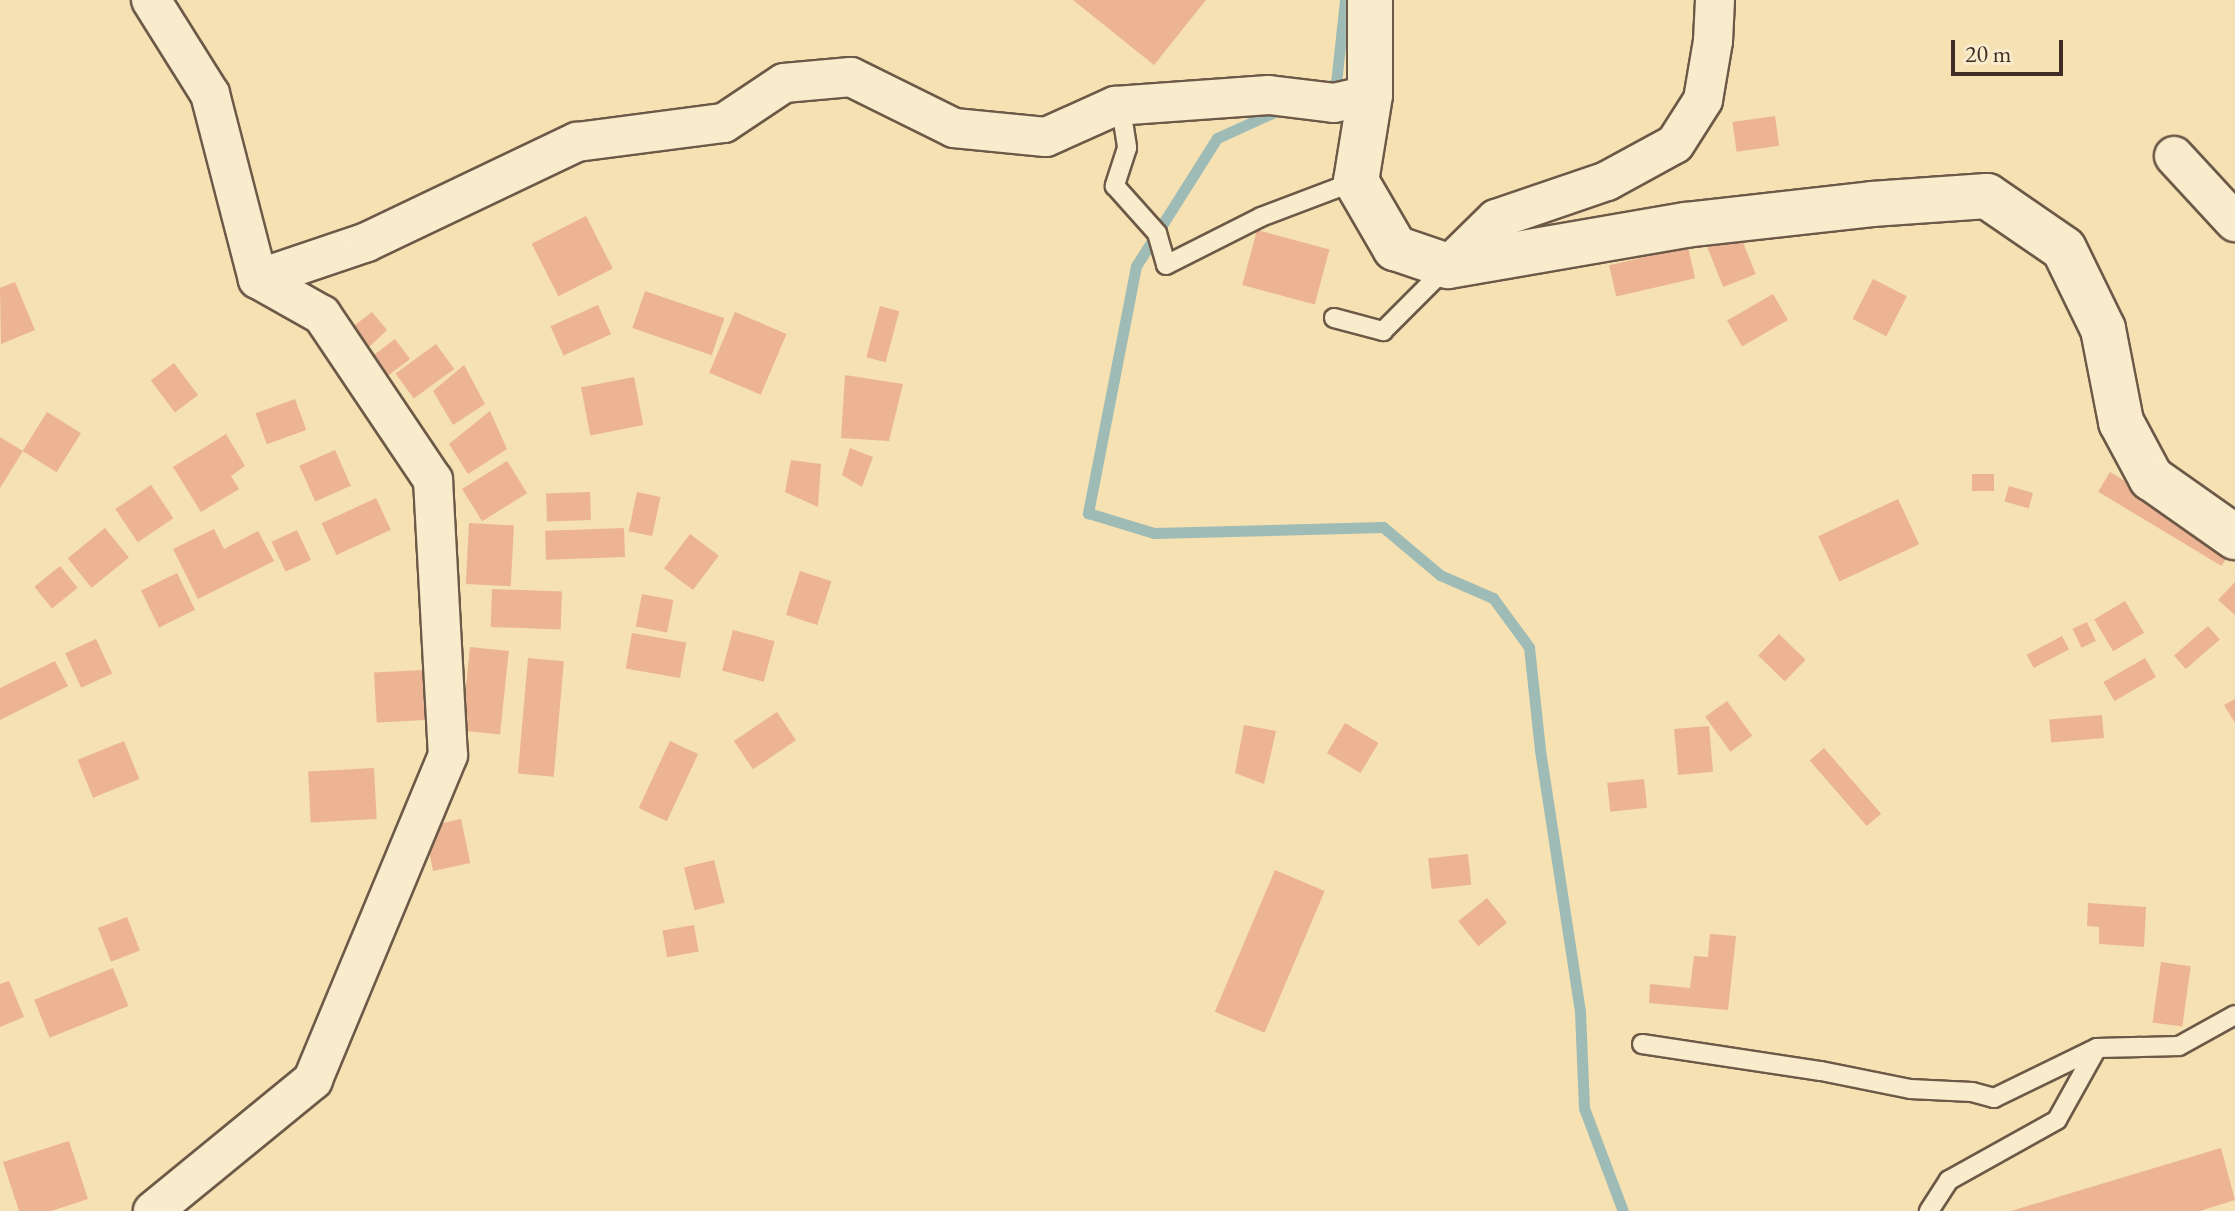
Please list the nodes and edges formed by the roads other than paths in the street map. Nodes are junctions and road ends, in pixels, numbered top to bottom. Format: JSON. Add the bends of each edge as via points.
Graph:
{"nodes":[{"id":1,"x":151,"y":0,"type":"edge"},
{"id":2,"x":1370,"y":0,"type":"edge"},
{"id":3,"x":1715,"y":0,"type":"edge"},
{"id":4,"x":1352,"y":99,"type":"junction"},
{"id":5,"x":1115,"y":106,"type":"junction"},
{"id":6,"x":2174,"y":156,"type":"dead end"},
{"id":7,"x":1356,"y":181,"type":"junction"},
{"id":8,"x":2235,"y":222,"type":"edge"},
{"id":9,"x":1448,"y":266,"type":"junction"},
{"id":10,"x":258,"y":279,"type":"junction"},
{"id":11,"x":1334,"y":318,"type":"dead end"},
{"id":12,"x":2235,"y":537,"type":"edge"},
{"id":13,"x":2235,"y":1015,"type":"edge"},
{"id":14,"x":1642,"y":1044,"type":"dead end"},
{"id":15,"x":2097,"y":1048,"type":"junction"},
{"id":16,"x":153,"y":1211,"type":"edge"},
{"id":17,"x":1929,"y":1211,"type":"edge"}],
"edges":[{"from":1,"to":10,"type":"street","via":[[210,94]]},
{"from":2,"to":4,"type":"street"},
{"from":3,"to":9,"type":"street","via":[[1703,100],[1675,144],[1607,181],[1496,219]]},
{"from":4,"to":5,"type":"street","via":[[1269,95]]},
{"from":4,"to":7,"type":"street"},
{"from":5,"to":7,"type":"lane","via":[[1122,115],[1127,148],[1115,186],[1157,233],[1166,265],[1261,217]]},
{"from":5,"to":10,"type":"street","via":[[1046,137],[954,128],[851,77],[784,83],[724,123],[577,142],[367,242]]},
{"from":6,"to":8,"type":"street"},
{"from":7,"to":9,"type":"street","via":[[1395,248]]},
{"from":9,"to":11,"type":"lane","via":[[1383,331]]},
{"from":9,"to":12,"type":"street","via":[[1685,225],[1987,196],[2064,249],[2103,329],[2121,422],[2151,478]]},
{"from":10,"to":16,"type":"street","via":[[322,315],[433,480],[448,755],[313,1080]]},
{"from":13,"to":15,"type":"lane","via":[[2179,1046]]},
{"from":14,"to":15,"type":"lane","via":[[1994,1098]]},
{"from":15,"to":17,"type":"lane","via":[[2057,1120],[1949,1180]]}]}
